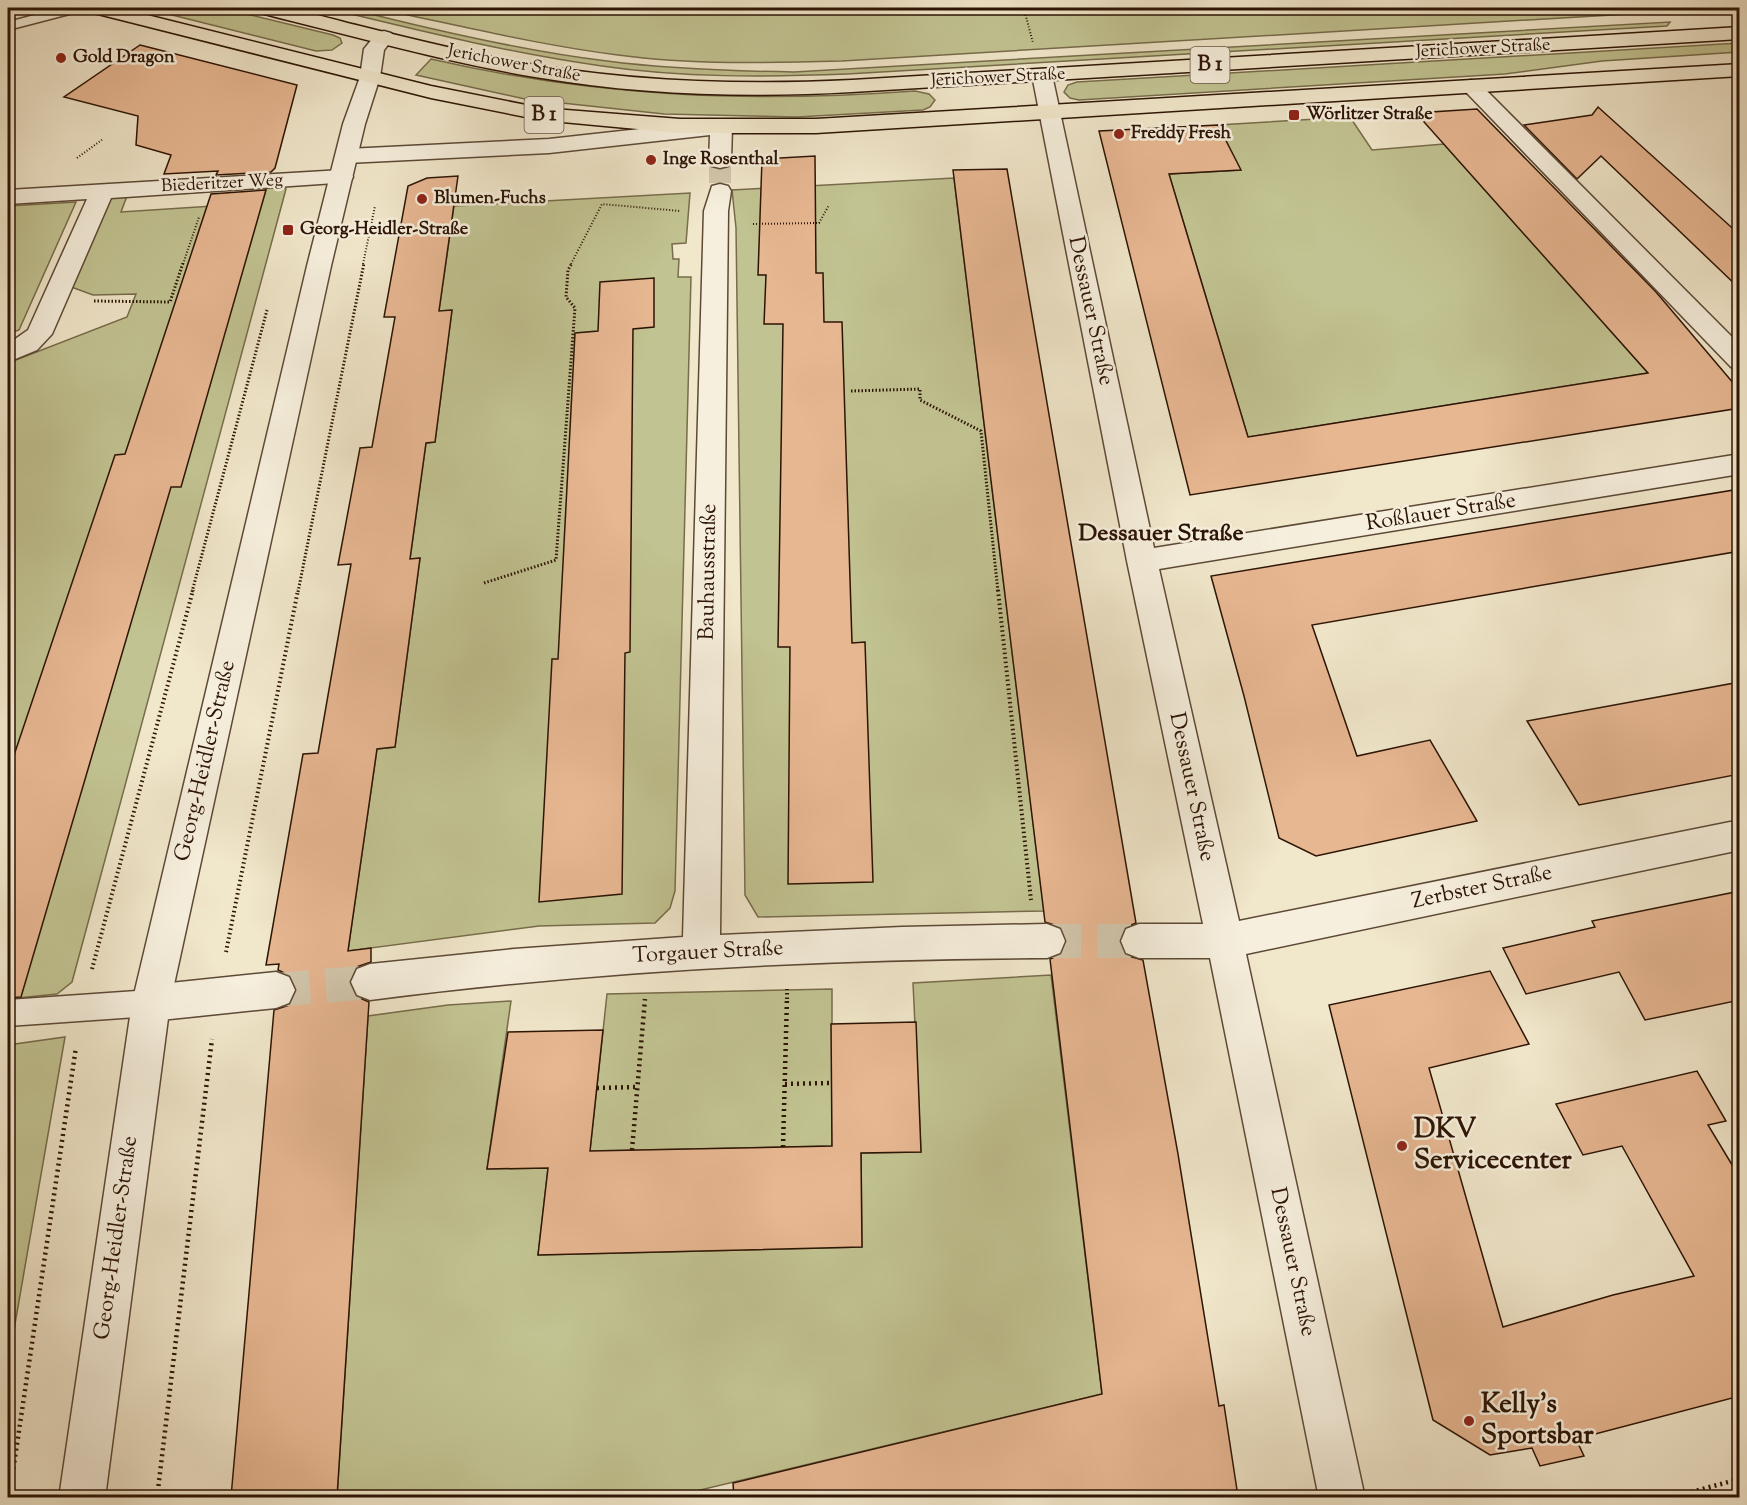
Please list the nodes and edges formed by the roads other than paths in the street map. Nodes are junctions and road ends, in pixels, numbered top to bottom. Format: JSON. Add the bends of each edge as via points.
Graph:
{"nodes":[{"id":1,"x":76,"y":8,"type":"edge"},
{"id":2,"x":97,"y":8,"type":"edge"},
{"id":3,"x":263,"y":8,"type":"edge"},
{"id":4,"x":8,"y":26,"type":"edge"},
{"id":5,"x":1740,"y":33,"type":"edge"},
{"id":6,"x":384,"y":37,"type":"junction"},
{"id":7,"x":1740,"y":70,"type":"edge"},
{"id":8,"x":1042,"y":75,"type":"junction"},
{"id":9,"x":370,"y":77,"type":"junction"},
{"id":10,"x":1471,"y":86,"type":"junction"},
{"id":11,"x":1049,"y":112,"type":"junction"},
{"id":12,"x":721,"y":127,"type":"junction"},
{"id":13,"x":720,"y":161,"type":"tunnel mouth"},
{"id":14,"x":344,"y":166,"type":"junction"},
{"id":15,"x":102,"y":191,"type":"junction"},
{"id":16,"x":720,"y":191,"type":"tunnel mouth"},
{"id":17,"x":8,"y":197,"type":"edge"},
{"id":18,"x":8,"y":354,"type":"edge"},
{"id":19,"x":1740,"y":361,"type":"edge"},
{"id":20,"x":1740,"y":464,"type":"edge"},
{"id":21,"x":1142,"y":561,"type":"junction"},
{"id":22,"x":1740,"y":835,"type":"edge"},
{"id":23,"x":1041,"y":941,"type":"tunnel mouth"},
{"id":24,"x":1139,"y":941,"type":"tunnel mouth"},
{"id":25,"x":1225,"y":941,"type":"junction"},
{"id":26,"x":701,"y":953,"type":"junction"},
{"id":27,"x":370,"y":982,"type":"tunnel mouth"},
{"id":28,"x":276,"y":990,"type":"tunnel mouth"},
{"id":29,"x":151,"y":1002,"type":"junction"},
{"id":30,"x":8,"y":1013,"type":"edge"},
{"id":31,"x":82,"y":1497,"type":"edge"},
{"id":32,"x":1342,"y":1497,"type":"edge"}],
"edges":[{"from":1,"to":4,"type":"lane"},
{"from":2,"to":9,"type":"main road","name":"Jerichower Straße","number":"B 1"},
{"from":3,"to":6,"type":"main road","name":"Jerichower Straße","number":"B 1"},
{"from":5,"to":8,"type":"main road","name":"Jerichower Straße","number":"B 1"},
{"from":6,"to":8,"type":"main road","name":"Jerichower Straße","number":"B 1","via":[[528,70],[665,86],[791,89]]},
{"from":6,"to":9,"type":"street","name":"Georg-Heidler-Straße","via":[[374,49]]},
{"from":7,"to":10,"type":"main road","name":"Jerichower Straße","number":"B 1"},
{"from":8,"to":11,"type":"street","name":"Dessauer Straße"},
{"from":9,"to":12,"type":"main road","name":"Jerichower Straße","number":"B 1","via":[[541,114]]},
{"from":9,"to":14,"type":"street","name":"Georg-Heidler-Straße"},
{"from":10,"to":11,"type":"main road","name":"Jerichower Straße","number":"B 1"},
{"from":10,"to":19,"type":"street"},
{"from":11,"to":12,"type":"main road","name":"Jerichower Straße","number":"B 1","via":[[816,126]]},
{"from":11,"to":21,"type":"street","name":"Dessauer Straße"},
{"from":12,"to":13,"type":"street"},
{"from":12,"to":14,"type":"street","name":"Jerichower Straße"},
{"from":14,"to":15,"type":"street","name":"Biederitzer Weg"},
{"from":14,"to":29,"type":"street","name":"Georg-Heidler-Straße"},
{"from":15,"to":17,"type":"street","name":"Biederitzer Weg"},
{"from":15,"to":18,"type":"street","via":[[37,337]]},
{"from":16,"to":26,"type":"street","name":"Bauhausstraße","via":[[716,224]]},
{"from":20,"to":21,"type":"street","name":"Roßlauer Straße"},
{"from":21,"to":25,"type":"street","name":"Dessauer Straße"},
{"from":22,"to":25,"type":"street","name":"Zerbster Straße"},
{"from":23,"to":26,"type":"street","name":"Torgauer Straße","via":[[955,941]]},
{"from":24,"to":25,"type":"street"},
{"from":25,"to":32,"type":"street","name":"Dessauer Straße"},
{"from":26,"to":27,"type":"street","name":"Torgauer Straße","via":[[464,969]]},
{"from":28,"to":29,"type":"street"},
{"from":29,"to":30,"type":"lane"},
{"from":29,"to":31,"type":"street","name":"Georg-Heidler-Straße"}]}
